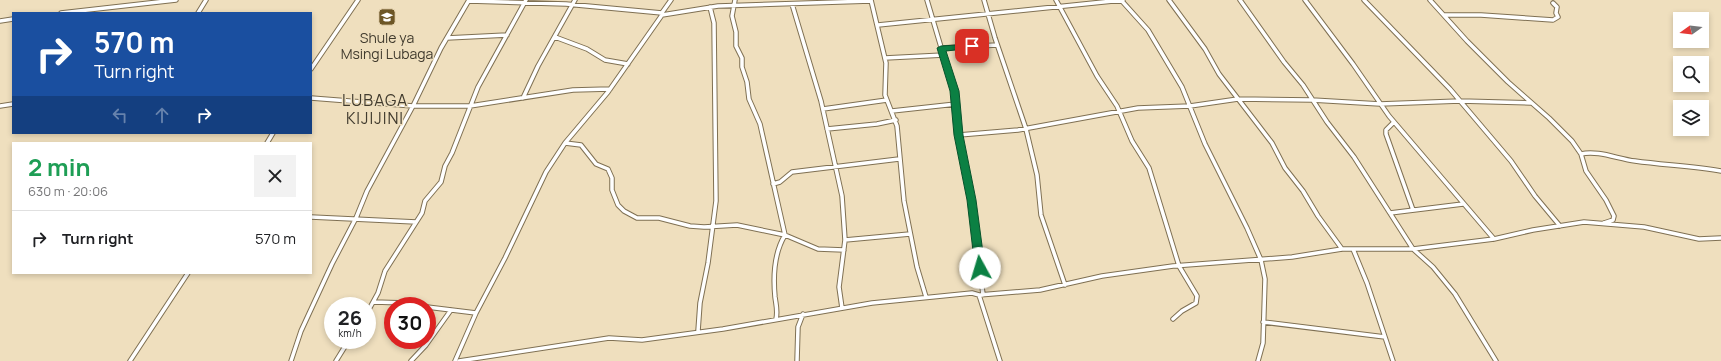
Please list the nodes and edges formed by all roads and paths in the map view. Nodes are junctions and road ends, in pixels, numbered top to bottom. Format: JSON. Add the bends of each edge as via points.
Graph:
{"nodes":[{"id":1,"x":143,"y":0,"type":"edge"},
{"id":2,"x":176,"y":0,"type":"edge"},
{"id":3,"x":206,"y":0,"type":"edge"},
{"id":4,"x":358,"y":0,"type":"edge"},
{"id":5,"x":469,"y":0,"type":"edge"},
{"id":6,"x":575,"y":0,"type":"edge"},
{"id":7,"x":672,"y":0,"type":"edge"},
{"id":8,"x":734,"y":0,"type":"edge"},
{"id":9,"x":871,"y":0,"type":"edge"},
{"id":10,"x":927,"y":0,"type":"edge"},
{"id":11,"x":984,"y":0,"type":"edge"},
{"id":12,"x":1056,"y":0,"type":"edge"},
{"id":13,"x":1122,"y":0,"type":"edge"},
{"id":14,"x":1169,"y":0,"type":"edge"},
{"id":15,"x":1240,"y":0,"type":"edge"},
{"id":16,"x":1305,"y":0,"type":"edge"},
{"id":17,"x":1364,"y":0,"type":"edge"},
{"id":18,"x":1430,"y":0,"type":"edge"},
{"id":19,"x":525,"y":1,"type":"edge"},
{"id":20,"x":790,"y":3,"type":"edge"},
{"id":21,"x":1553,"y":3,"type":"dead end"},
{"id":22,"x":140,"y":4,"type":"junction"},
{"id":23,"x":573,"y":4,"type":"junction"},
{"id":24,"x":734,"y":5,"type":"junction"},
{"id":25,"x":710,"y":7,"type":"junction"},
{"id":26,"x":1060,"y":7,"type":"junction"},
{"id":27,"x":70,"y":12,"type":"edge"},
{"id":28,"x":199,"y":12,"type":"edge"},
{"id":29,"x":662,"y":13,"type":"junction"},
{"id":30,"x":987,"y":13,"type":"junction"},
{"id":31,"x":1444,"y":15,"type":"junction"},
{"id":32,"x":660,"y":17,"type":"junction"},
{"id":33,"x":12,"y":19,"type":"edge"},
{"id":34,"x":932,"y":19,"type":"junction"},
{"id":35,"x":0,"y":21,"type":"edge"},
{"id":36,"x":878,"y":25,"type":"junction"},
{"id":37,"x":507,"y":35,"type":"junction"},
{"id":38,"x":555,"y":37,"type":"junction"},
{"id":39,"x":447,"y":38,"type":"junction"},
{"id":40,"x":997,"y":45,"type":"junction"},
{"id":41,"x":941,"y":48,"type":"junction"},
{"id":42,"x":944,"y":55,"type":"junction"},
{"id":43,"x":885,"y":58,"type":"junction"},
{"id":44,"x":628,"y":64,"type":"junction"},
{"id":45,"x":312,"y":68,"type":"edge"},
{"id":46,"x":610,"y":89,"type":"junction"},
{"id":47,"x":312,"y":98,"type":"edge"},
{"id":48,"x":523,"y":98,"type":"junction"},
{"id":49,"x":1238,"y":99,"type":"junction"},
{"id":50,"x":887,"y":100,"type":"junction"},
{"id":51,"x":1312,"y":100,"type":"junction"},
{"id":52,"x":1460,"y":101,"type":"junction"},
{"id":53,"x":1531,"y":103,"type":"junction"},
{"id":54,"x":12,"y":104,"type":"edge"},
{"id":55,"x":956,"y":104,"type":"junction"},
{"id":56,"x":1380,"y":104,"type":"junction"},
{"id":57,"x":0,"y":106,"type":"edge"},
{"id":58,"x":413,"y":106,"type":"junction"},
{"id":59,"x":470,"y":106,"type":"junction"},
{"id":60,"x":1190,"y":106,"type":"junction"},
{"id":61,"x":823,"y":110,"type":"junction"},
{"id":62,"x":892,"y":111,"type":"junction"},
{"id":63,"x":1119,"y":111,"type":"junction"},
{"id":64,"x":896,"y":120,"type":"junction"},
{"id":65,"x":1394,"y":122,"type":"junction"},
{"id":66,"x":1026,"y":128,"type":"junction"},
{"id":67,"x":827,"y":129,"type":"junction"},
{"id":68,"x":959,"y":135,"type":"junction"},
{"id":69,"x":565,"y":143,"type":"junction"},
{"id":70,"x":1581,"y":154,"type":"junction"},
{"id":71,"x":899,"y":159,"type":"junction"},
{"id":72,"x":835,"y":166,"type":"junction"},
{"id":73,"x":1721,"y":171,"type":"edge"},
{"id":74,"x":773,"y":184,"type":"junction"},
{"id":75,"x":1463,"y":204,"type":"junction"},
{"id":76,"x":1413,"y":210,"type":"junction"},
{"id":77,"x":1390,"y":213,"type":"junction"},
{"id":78,"x":312,"y":217,"type":"edge"},
{"id":79,"x":356,"y":218,"type":"junction"},
{"id":80,"x":416,"y":222,"type":"junction"},
{"id":81,"x":1603,"y":223,"type":"junction"},
{"id":82,"x":1560,"y":226,"type":"junction"},
{"id":83,"x":713,"y":228,"type":"junction"},
{"id":84,"x":910,"y":234,"type":"junction"},
{"id":85,"x":786,"y":235,"type":"junction"},
{"id":86,"x":1721,"y":238,"type":"edge"},
{"id":87,"x":1494,"y":239,"type":"junction"},
{"id":88,"x":845,"y":240,"type":"junction"},
{"id":89,"x":1342,"y":249,"type":"junction"},
{"id":90,"x":1353,"y":249,"type":"junction"},
{"id":91,"x":1413,"y":249,"type":"junction"},
{"id":92,"x":844,"y":250,"type":"junction"},
{"id":93,"x":1261,"y":260,"type":"junction"},
{"id":94,"x":1179,"y":266,"type":"junction"},
{"id":95,"x":187,"y":274,"type":"edge"},
{"id":96,"x":1065,"y":285,"type":"junction"},
{"id":97,"x":981,"y":295,"type":"junction"},
{"id":98,"x":376,"y":298,"type":"edge"},
{"id":99,"x":926,"y":298,"type":"junction"},
{"id":100,"x":436,"y":308,"type":"edge"},
{"id":101,"x":842,"y":308,"type":"junction"},
{"id":102,"x":451,"y":310,"type":"junction"},
{"id":103,"x":476,"y":313,"type":"junction"},
{"id":104,"x":803,"y":314,"type":"junction"},
{"id":105,"x":776,"y":319,"type":"junction"},
{"id":106,"x":1173,"y":319,"type":"dead end"},
{"id":107,"x":1263,"y":322,"type":"junction"},
{"id":108,"x":698,"y":331,"type":"junction"},
{"id":109,"x":1385,"y":337,"type":"junction"},
{"id":110,"x":343,"y":349,"type":"edge"},
{"id":111,"x":130,"y":361,"type":"edge"},
{"id":112,"x":290,"y":361,"type":"edge"},
{"id":113,"x":336,"y":361,"type":"edge"},
{"id":114,"x":411,"y":361,"type":"edge"},
{"id":115,"x":455,"y":361,"type":"edge"},
{"id":116,"x":459,"y":361,"type":"edge"},
{"id":117,"x":797,"y":361,"type":"edge"},
{"id":118,"x":1000,"y":361,"type":"edge"},
{"id":119,"x":1258,"y":361,"type":"edge"},
{"id":120,"x":1393,"y":361,"type":"edge"},
{"id":121,"x":1496,"y":361,"type":"edge"}],
"edges":[{"from":1,"to":22,"type":"street"},
{"from":2,"to":22,"type":"street"},
{"from":3,"to":28,"type":"street"},
{"from":4,"to":45,"type":"street"},
{"from":5,"to":19,"type":"street"},
{"from":5,"to":39,"type":"street"},
{"from":6,"to":23,"type":"street"},
{"from":7,"to":29,"type":"street"},
{"from":8,"to":24,"type":"street"},
{"from":9,"to":20,"type":"street"},
{"from":9,"to":36,"type":"street"},
{"from":10,"to":34,"type":"street"},
{"from":11,"to":30,"type":"street"},
{"from":12,"to":26,"type":"street"},
{"from":13,"to":26,"type":"street"},
{"from":13,"to":60,"type":"street","via":[[1148,30],[1182,86]]},
{"from":14,"to":49,"type":"street"},
{"from":15,"to":51,"type":"street"},
{"from":16,"to":56,"type":"street"},
{"from":17,"to":52,"type":"street"},
{"from":18,"to":31,"type":"street"},
{"from":19,"to":23,"type":"street"},
{"from":19,"to":37,"type":"street"},
{"from":20,"to":24,"type":"street"},
{"from":20,"to":61,"type":"street"},
{"from":21,"to":31,"type":"street","via":[[1557,8],[1558,17],[1552,20]]},
{"from":22,"to":27,"type":"street"},
{"from":23,"to":29,"type":"street"},
{"from":23,"to":38,"type":"street"},
{"from":24,"to":25,"type":"street"},
{"from":24,"to":74,"type":"street","via":[[732,16],[736,46],[742,58],[749,99],[760,124]]},
{"from":25,"to":32,"type":"street","via":[[667,13]]},
{"from":25,"to":83,"type":"street","via":[[714,23],[717,164]]},
{"from":26,"to":30,"type":"street"},
{"from":26,"to":63,"type":"street"},
{"from":29,"to":32,"type":"street"},
{"from":30,"to":34,"type":"street"},
{"from":30,"to":40,"type":"street"},
{"from":31,"to":53,"type":"street"},
{"from":32,"to":44,"type":"street"},
{"from":33,"to":35,"type":"street"},
{"from":34,"to":36,"type":"street"},
{"from":34,"to":41,"type":"street"},
{"from":36,"to":43,"type":"street"},
{"from":37,"to":39,"type":"street"},
{"from":37,"to":59,"type":"street","via":[[483,76]]},
{"from":38,"to":44,"type":"street","via":[[587,49],[605,60]]},
{"from":38,"to":48,"type":"street"},
{"from":39,"to":58,"type":"street"},
{"from":40,"to":41,"type":"street"},
{"from":40,"to":66,"type":"street"},
{"from":41,"to":42,"type":"street"},
{"from":42,"to":43,"type":"street"},
{"from":42,"to":55,"type":"street"},
{"from":43,"to":50,"type":"street"},
{"from":44,"to":46,"type":"street"},
{"from":46,"to":48,"type":"street","via":[[573,90]]},
{"from":46,"to":69,"type":"street"},
{"from":47,"to":58,"type":"street"},
{"from":48,"to":59,"type":"street"},
{"from":49,"to":51,"type":"street"},
{"from":49,"to":60,"type":"street"},
{"from":49,"to":89,"type":"street","via":[[1272,143],[1285,168]]},
{"from":50,"to":61,"type":"street"},
{"from":50,"to":62,"type":"street"},
{"from":51,"to":56,"type":"street"},
{"from":51,"to":77,"type":"street","via":[[1354,157]]},
{"from":52,"to":53,"type":"street"},
{"from":52,"to":56,"type":"street"},
{"from":52,"to":82,"type":"street","via":[[1511,161]]},
{"from":53,"to":70,"type":"street","via":[[1572,141]]},
{"from":54,"to":57,"type":"street"},
{"from":55,"to":62,"type":"street"},
{"from":55,"to":68,"type":"street"},
{"from":56,"to":65,"type":"street"},
{"from":58,"to":59,"type":"street"},
{"from":58,"to":79,"type":"street","via":[[367,191]]},
{"from":59,"to":80,"type":"street","via":[[440,182],[425,201]]},
{"from":60,"to":63,"type":"street"},
{"from":60,"to":93,"type":"street","via":[[1205,144]]},
{"from":61,"to":67,"type":"street"},
{"from":62,"to":64,"type":"street"},
{"from":63,"to":66,"type":"street"},
{"from":63,"to":94,"type":"street","via":[[1132,141],[1149,168]]},
{"from":64,"to":67,"type":"street"},
{"from":64,"to":71,"type":"street"},
{"from":65,"to":75,"type":"street"},
{"from":65,"to":76,"type":"street","via":[[1386,130],[1386,134]]},
{"from":66,"to":68,"type":"street"},
{"from":66,"to":96,"type":"street","via":[[1037,175],[1041,215]]},
{"from":67,"to":72,"type":"street"},
{"from":68,"to":97,"type":"street","via":[[972,200],[983,286]]},
{"from":69,"to":83,"type":"street","via":[[581,145],[596,164],[608,169],[612,178],[612,190],[618,205],[624,211],[641,219],[659,218],[690,226]]},
{"from":69,"to":103,"type":"street","via":[[546,172]]},
{"from":70,"to":73,"type":"street","via":[[1589,152],[1627,160]]},
{"from":70,"to":81,"type":"street","via":[[1586,171],[1614,216],[1613,220]]},
{"from":71,"to":72,"type":"street"},
{"from":71,"to":84,"type":"street"},
{"from":72,"to":74,"type":"street","via":[[792,172],[780,182]]},
{"from":72,"to":88,"type":"street","via":[[844,212]]},
{"from":74,"to":85,"type":"street"},
{"from":75,"to":76,"type":"street"},
{"from":75,"to":87,"type":"street"},
{"from":76,"to":77,"type":"street"},
{"from":77,"to":91,"type":"street"},
{"from":78,"to":79,"type":"street"},
{"from":79,"to":80,"type":"street"},
{"from":79,"to":112,"type":"street","via":[[301,330]]},
{"from":80,"to":98,"type":"street","via":[[385,271]]},
{"from":81,"to":82,"type":"street","via":[[1588,222]]},
{"from":81,"to":86,"type":"street","via":[[1644,227],[1699,239]]},
{"from":82,"to":87,"type":"street"},
{"from":83,"to":85,"type":"street","via":[[737,225]]},
{"from":83,"to":108,"type":"street","via":[[700,303]]},
{"from":84,"to":88,"type":"street"},
{"from":84,"to":99,"type":"street"},
{"from":85,"to":92,"type":"street","via":[[818,249]]},
{"from":85,"to":105,"type":"street","via":[[779,247],[776,268]]},
{"from":87,"to":91,"type":"street"},
{"from":88,"to":92,"type":"street"},
{"from":89,"to":90,"type":"street"},
{"from":89,"to":93,"type":"street"},
{"from":90,"to":91,"type":"street"},
{"from":90,"to":109,"type":"street"},
{"from":91,"to":121,"type":"street","via":[[1444,280],[1459,300]]},
{"from":92,"to":101,"type":"street","via":[[839,287]]},
{"from":93,"to":94,"type":"street"},
{"from":93,"to":107,"type":"street","via":[[1265,278]]},
{"from":94,"to":96,"type":"street","via":[[1102,276]]},
{"from":94,"to":106,"type":"street","via":[[1189,281],[1197,301]]},
{"from":95,"to":111,"type":"street"},
{"from":96,"to":97,"type":"street","via":[[1035,291]]},
{"from":97,"to":99,"type":"street"},
{"from":97,"to":118,"type":"street"},
{"from":99,"to":101,"type":"street"},
{"from":100,"to":102,"type":"street"},
{"from":101,"to":104,"type":"street"},
{"from":102,"to":103,"type":"street"},
{"from":102,"to":114,"type":"street"},
{"from":103,"to":115,"type":"street"},
{"from":104,"to":105,"type":"street"},
{"from":104,"to":117,"type":"street","via":[[798,326]]},
{"from":105,"to":108,"type":"street"},
{"from":107,"to":109,"type":"street"},
{"from":107,"to":119,"type":"street","via":[[1263,343]]},
{"from":108,"to":116,"type":"street","via":[[642,340],[609,338]]},
{"from":109,"to":120,"type":"street"},
{"from":110,"to":113,"type":"street"}]}
